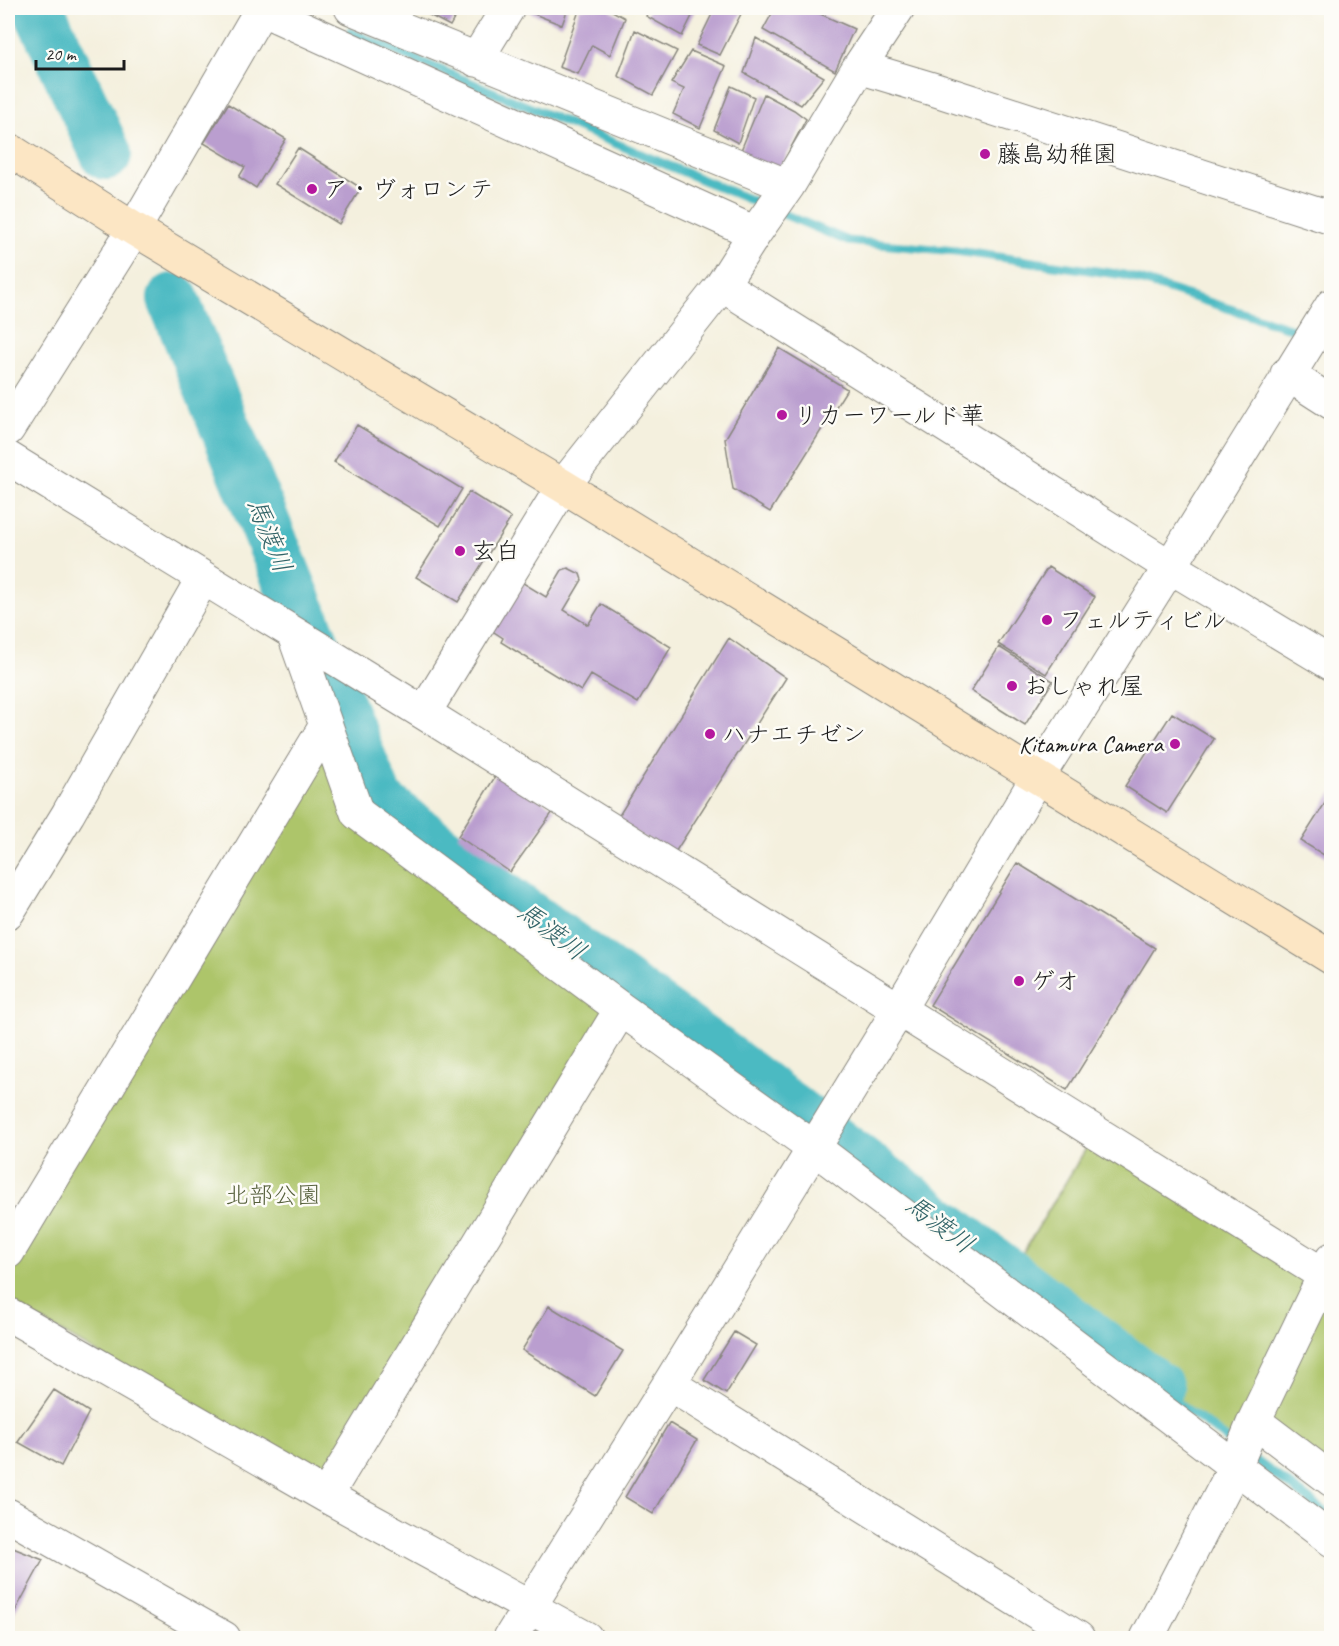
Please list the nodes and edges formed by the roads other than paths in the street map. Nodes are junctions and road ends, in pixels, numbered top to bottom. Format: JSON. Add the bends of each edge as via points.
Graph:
{"nodes":[{"id":1,"x":262,"y":8,"type":"edge"},
{"id":2,"x":351,"y":8,"type":"edge"},
{"id":3,"x":508,"y":8,"type":"edge"},
{"id":4,"x":887,"y":10,"type":"edge"},
{"id":5,"x":476,"y":60,"type":"junction"},
{"id":6,"x":859,"y":67,"type":"junction"},
{"id":7,"x":8,"y":149,"type":"edge"},
{"id":8,"x":788,"y":186,"type":"junction"},
{"id":9,"x":1332,"y":218,"type":"edge"},
{"id":10,"x":134,"y":229,"type":"junction"},
{"id":11,"x":755,"y":232,"type":"junction"},
{"id":12,"x":722,"y":285,"type":"junction"},
{"id":13,"x":1332,"y":305,"type":"edge"},
{"id":14,"x":1287,"y":374,"type":"junction"},
{"id":15,"x":1332,"y":403,"type":"edge"},
{"id":16,"x":8,"y":429,"type":"edge"},
{"id":17,"x":8,"y":458,"type":"edge"},
{"id":18,"x":563,"y":486,"type":"junction"},
{"id":19,"x":1169,"y":566,"type":"junction"},
{"id":20,"x":203,"y":579,"type":"junction"},
{"id":21,"x":294,"y":635,"type":"junction"},
{"id":22,"x":1332,"y":664,"type":"edge"},
{"id":23,"x":424,"y":714,"type":"junction"},
{"id":24,"x":325,"y":726,"type":"junction"},
{"id":25,"x":1037,"y":778,"type":"junction"},
{"id":26,"x":8,"y":912,"type":"edge"},
{"id":27,"x":1332,"y":958,"type":"edge"},
{"id":28,"x":621,"y":1009,"type":"junction"},
{"id":29,"x":898,"y":1011,"type":"junction"},
{"id":30,"x":813,"y":1147,"type":"junction"},
{"id":31,"x":8,"y":1252,"type":"edge"},
{"id":32,"x":1329,"y":1272,"type":"edge"},
{"id":33,"x":8,"y":1314,"type":"edge"},
{"id":34,"x":669,"y":1384,"type":"junction"},
{"id":35,"x":1254,"y":1421,"type":"junction"},
{"id":36,"x":1235,"y":1467,"type":"junction"},
{"id":37,"x":1332,"y":1480,"type":"edge"},
{"id":38,"x":326,"y":1496,"type":"junction"},
{"id":39,"x":8,"y":1515,"type":"edge"},
{"id":40,"x":1332,"y":1540,"type":"edge"},
{"id":41,"x":530,"y":1606,"type":"junction"},
{"id":42,"x":224,"y":1638,"type":"edge"},
{"id":43,"x":510,"y":1638,"type":"edge"},
{"id":44,"x":586,"y":1638,"type":"edge"},
{"id":45,"x":1078,"y":1638,"type":"edge"},
{"id":46,"x":1147,"y":1638,"type":"edge"}],
"edges":[{"from":1,"to":10,"type":"street"},
{"from":1,"to":11,"type":"street"},
{"from":2,"to":5,"type":"street"},
{"from":3,"to":5,"type":"street"},
{"from":4,"to":6,"type":"street"},
{"from":5,"to":8,"type":"street"},
{"from":6,"to":8,"type":"street"},
{"from":6,"to":9,"type":"street"},
{"from":7,"to":10,"type":"street"},
{"from":8,"to":11,"type":"street"},
{"from":10,"to":16,"type":"street"},
{"from":10,"to":18,"type":"street"},
{"from":11,"to":12,"type":"street"},
{"from":12,"to":18,"type":"street"},
{"from":12,"to":19,"type":"street"},
{"from":13,"to":14,"type":"street"},
{"from":14,"to":15,"type":"street"},
{"from":14,"to":19,"type":"street"},
{"from":17,"to":20,"type":"street"},
{"from":18,"to":23,"type":"street"},
{"from":18,"to":25,"type":"street"},
{"from":19,"to":22,"type":"street"},
{"from":19,"to":25,"type":"street"},
{"from":20,"to":21,"type":"street"},
{"from":20,"to":26,"type":"street"},
{"from":21,"to":23,"type":"street"},
{"from":21,"to":24,"type":"street"},
{"from":23,"to":29,"type":"street"},
{"from":24,"to":28,"type":"street","via":[[357,813]]},
{"from":24,"to":31,"type":"street"},
{"from":25,"to":27,"type":"street"},
{"from":25,"to":29,"type":"street"},
{"from":28,"to":30,"type":"street"},
{"from":28,"to":38,"type":"street"},
{"from":29,"to":30,"type":"street"},
{"from":29,"to":32,"type":"street"},
{"from":30,"to":34,"type":"street"},
{"from":30,"to":36,"type":"street"},
{"from":32,"to":35,"type":"street"},
{"from":33,"to":38,"type":"street"},
{"from":34,"to":41,"type":"street"},
{"from":34,"to":45,"type":"street"},
{"from":35,"to":36,"type":"street"},
{"from":35,"to":37,"type":"street"},
{"from":36,"to":40,"type":"street"},
{"from":36,"to":46,"type":"street"},
{"from":38,"to":41,"type":"street"},
{"from":39,"to":42,"type":"street"},
{"from":41,"to":43,"type":"street"},
{"from":41,"to":44,"type":"street"}]}
